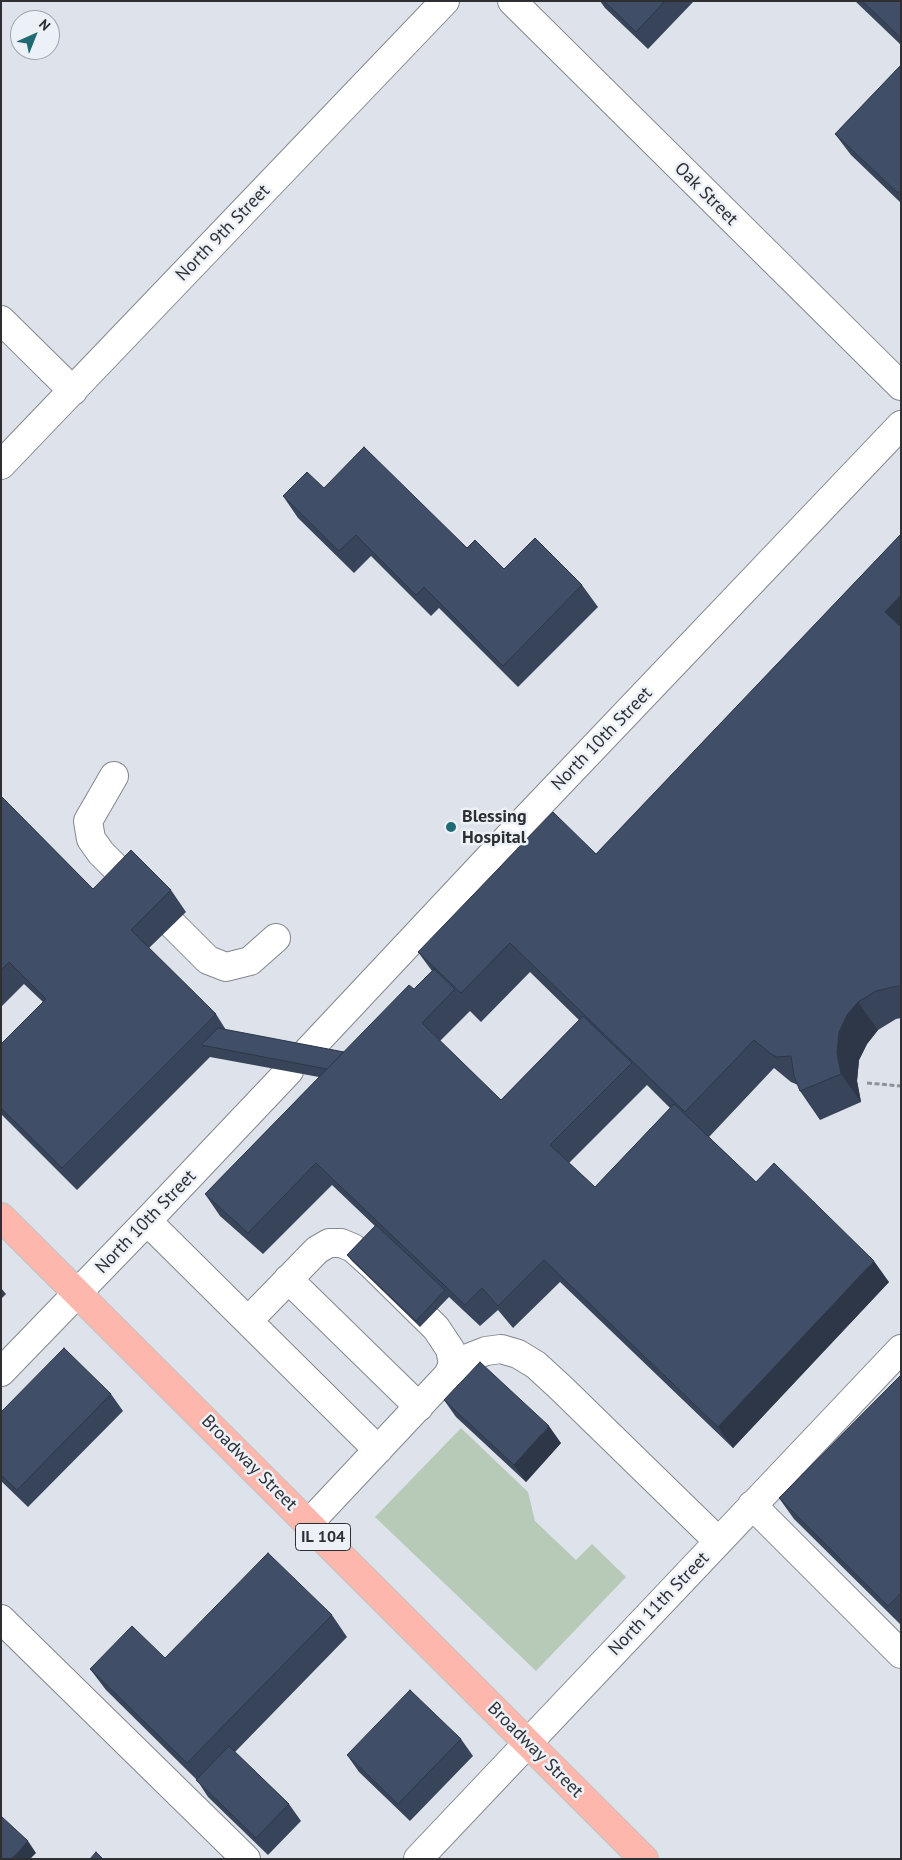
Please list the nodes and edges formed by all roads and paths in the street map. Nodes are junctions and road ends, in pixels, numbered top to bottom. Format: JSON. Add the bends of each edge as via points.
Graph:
{"nodes":[{"id":1,"x":445,"y":1,"type":"edge"},
{"id":2,"x":512,"y":1,"type":"edge"},
{"id":3,"x":1,"y":320,"type":"edge"},
{"id":4,"x":901,"y":386,"type":"edge"},
{"id":5,"x":73,"y":390,"type":"junction"},
{"id":6,"x":901,"y":425,"type":"edge"},
{"id":7,"x":1,"y":465,"type":"edge"},
{"id":8,"x":114,"y":776,"type":"dead end"},
{"id":9,"x":276,"y":938,"type":"dead end"},
{"id":10,"x":867,"y":1083,"type":"dead end"},
{"id":11,"x":901,"y":1086,"type":"edge"},
{"id":12,"x":1,"y":1217,"type":"edge"},
{"id":13,"x":147,"y":1221,"type":"junction"},
{"id":14,"x":288,"y":1279,"type":"junction"},
{"id":15,"x":78,"y":1293,"type":"junction"},
{"id":16,"x":248,"y":1321,"type":"junction"},
{"id":17,"x":901,"y":1349,"type":"edge"},
{"id":18,"x":450,"y":1369,"type":"junction"},
{"id":19,"x":1,"y":1372,"type":"edge"},
{"id":20,"x":419,"y":1407,"type":"junction"},
{"id":21,"x":378,"y":1450,"type":"junction"},
{"id":22,"x":752,"y":1506,"type":"junction"},
{"id":23,"x":309,"y":1523,"type":"junction"},
{"id":24,"x":718,"y":1541,"type":"junction"},
{"id":25,"x":1,"y":1619,"type":"edge"},
{"id":26,"x":901,"y":1654,"type":"edge"},
{"id":27,"x":528,"y":1742,"type":"junction"},
{"id":28,"x":246,"y":1859,"type":"edge"},
{"id":29,"x":418,"y":1859,"type":"edge"},
{"id":30,"x":644,"y":1859,"type":"edge"}],
"edges":[{"from":1,"to":5,"type":"street","name":"North 9th Street"},
{"from":2,"to":4,"type":"street","name":"Oak Street"},
{"from":3,"to":5,"type":"street"},
{"from":5,"to":7,"type":"street","name":"North 9th Street"},
{"from":6,"to":13,"type":"street","name":"North 10th Street"},
{"from":8,"to":9,"type":"street","via":[[88,821],[91,839],[134,886],[208,960],[226,967],[250,960]]},
{"from":10,"to":11,"type":"path"},
{"from":12,"to":15,"type":"main road","name":"Broadway Street","number":"IL 104"},
{"from":13,"to":15,"type":"street","name":"North 10th Street"},
{"from":13,"to":16,"type":"street"},
{"from":14,"to":16,"type":"street"},
{"from":14,"to":18,"type":"street","via":[[317,1250],[329,1243],[353,1248],[436,1328],[450,1350]]},
{"from":14,"to":20,"type":"street"},
{"from":15,"to":19,"type":"street","name":"North 10th Street"},
{"from":15,"to":23,"type":"main road","name":"Broadway Street","number":"IL 104"},
{"from":16,"to":21,"type":"street"},
{"from":17,"to":22,"type":"street","name":"North 11th Street"},
{"from":18,"to":20,"type":"street"},
{"from":18,"to":24,"type":"street","via":[[468,1358],[501,1349],[518,1354],[536,1365]]},
{"from":20,"to":21,"type":"street"},
{"from":21,"to":23,"type":"street"},
{"from":22,"to":24,"type":"street","name":"North 11th Street"},
{"from":22,"to":26,"type":"street"},
{"from":23,"to":27,"type":"main road","name":"Broadway Street","number":"IL 104"},
{"from":24,"to":27,"type":"street","name":"North 11th Street"},
{"from":25,"to":28,"type":"street"},
{"from":27,"to":29,"type":"street","name":"North 11th Street"},
{"from":27,"to":30,"type":"main road","name":"Broadway Street","number":"IL 104"}]}
